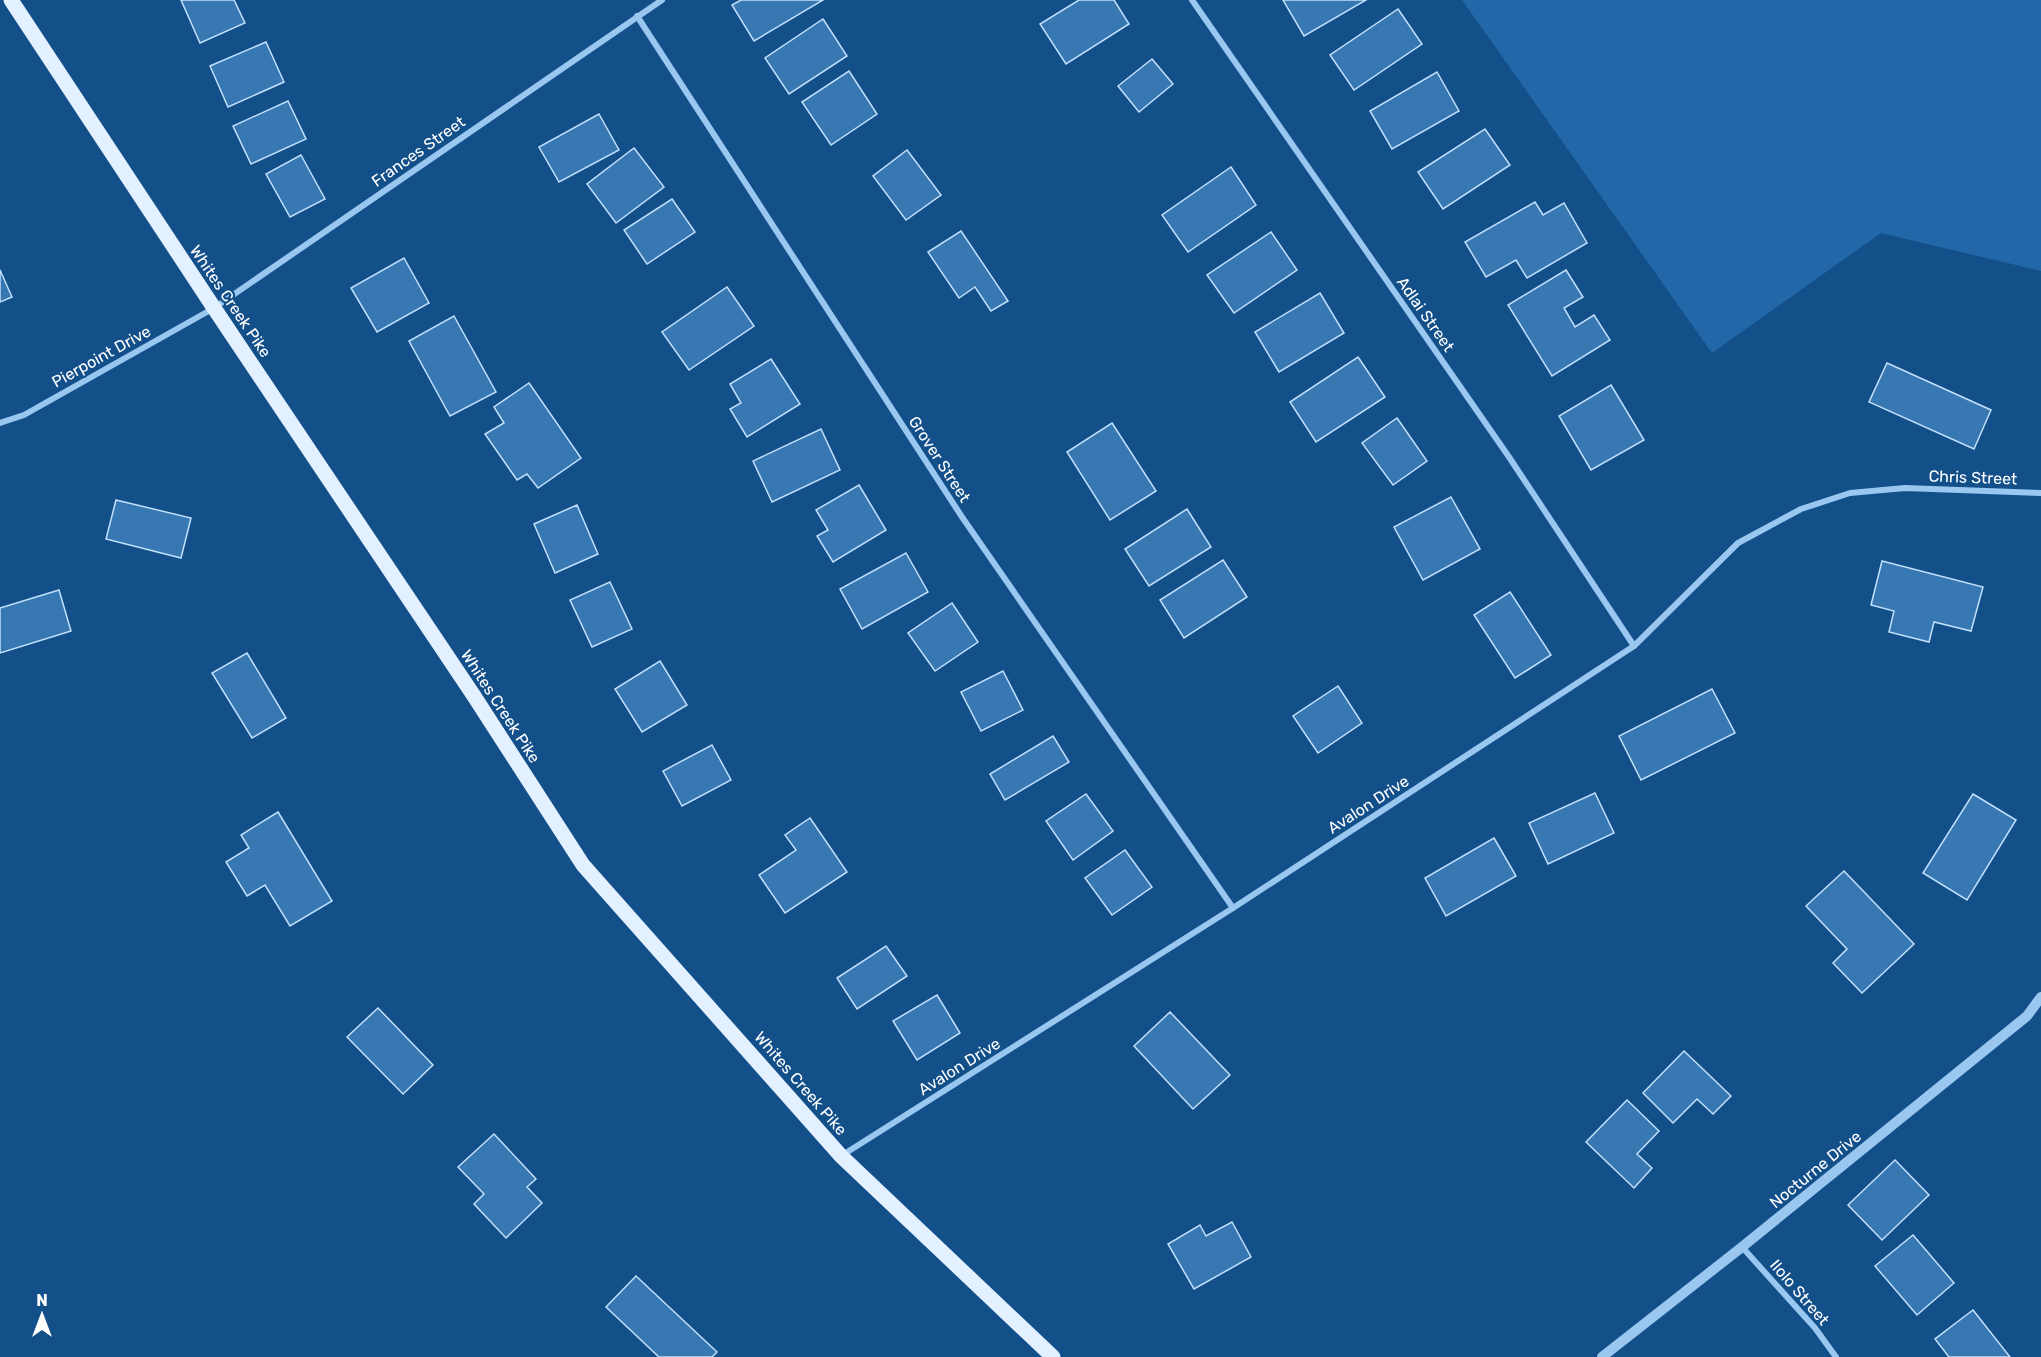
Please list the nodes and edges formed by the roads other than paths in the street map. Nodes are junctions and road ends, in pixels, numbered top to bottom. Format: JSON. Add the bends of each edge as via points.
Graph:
{"nodes":[{"id":1,"x":11,"y":0,"type":"edge"},
{"id":2,"x":662,"y":0,"type":"edge"},
{"id":3,"x":1192,"y":0,"type":"edge"},
{"id":4,"x":638,"y":16,"type":"junction"},
{"id":5,"x":214,"y":308,"type":"junction"},
{"id":6,"x":0,"y":423,"type":"edge"},
{"id":7,"x":1905,"y":488,"type":"joint"},
{"id":8,"x":2041,"y":493,"type":"edge"},
{"id":9,"x":1634,"y":646,"type":"junction"},
{"id":10,"x":1233,"y":908,"type":"junction"},
{"id":11,"x":2041,"y":997,"type":"edge"},
{"id":12,"x":841,"y":1156,"type":"junction"},
{"id":13,"x":1742,"y":1247,"type":"junction"},
{"id":14,"x":1053,"y":1357,"type":"edge"},
{"id":15,"x":1602,"y":1357,"type":"edge"},
{"id":16,"x":1836,"y":1357,"type":"edge"}],
"edges":[{"from":1,"to":5,"type":"main road","name":"Whites Creek Pike"},
{"from":2,"to":4,"type":"street","name":"Frances Street"},
{"from":3,"to":9,"type":"street","name":"Adlai Street","via":[[1509,457]]},
{"from":4,"to":5,"type":"street","name":"Frances Street"},
{"from":4,"to":10,"type":"street","name":"Grover Street","via":[[962,517]]},
{"from":5,"to":6,"type":"street","name":"Pierpoint Drive","via":[[24,415]]},
{"from":5,"to":12,"type":"main road","name":"Whites Creek Pike","via":[[583,865]]},
{"from":7,"to":8,"type":"street","name":"Chris Street"},
{"from":7,"to":9,"type":"street","name":"Avalon Drive","via":[[1850,493],[1802,509],[1738,543]]},
{"from":9,"to":10,"type":"street","name":"Avalon Drive"},
{"from":10,"to":12,"type":"street","name":"Avalon Drive"},
{"from":11,"to":13,"type":"street","name":"Nocturne Drive","via":[[2027,1016]]},
{"from":12,"to":14,"type":"main road","name":"Whites Creek Pike"},
{"from":13,"to":15,"type":"street","name":"Nocturne Drive"},
{"from":13,"to":16,"type":"street","name":"Ilolo Street"}]}
